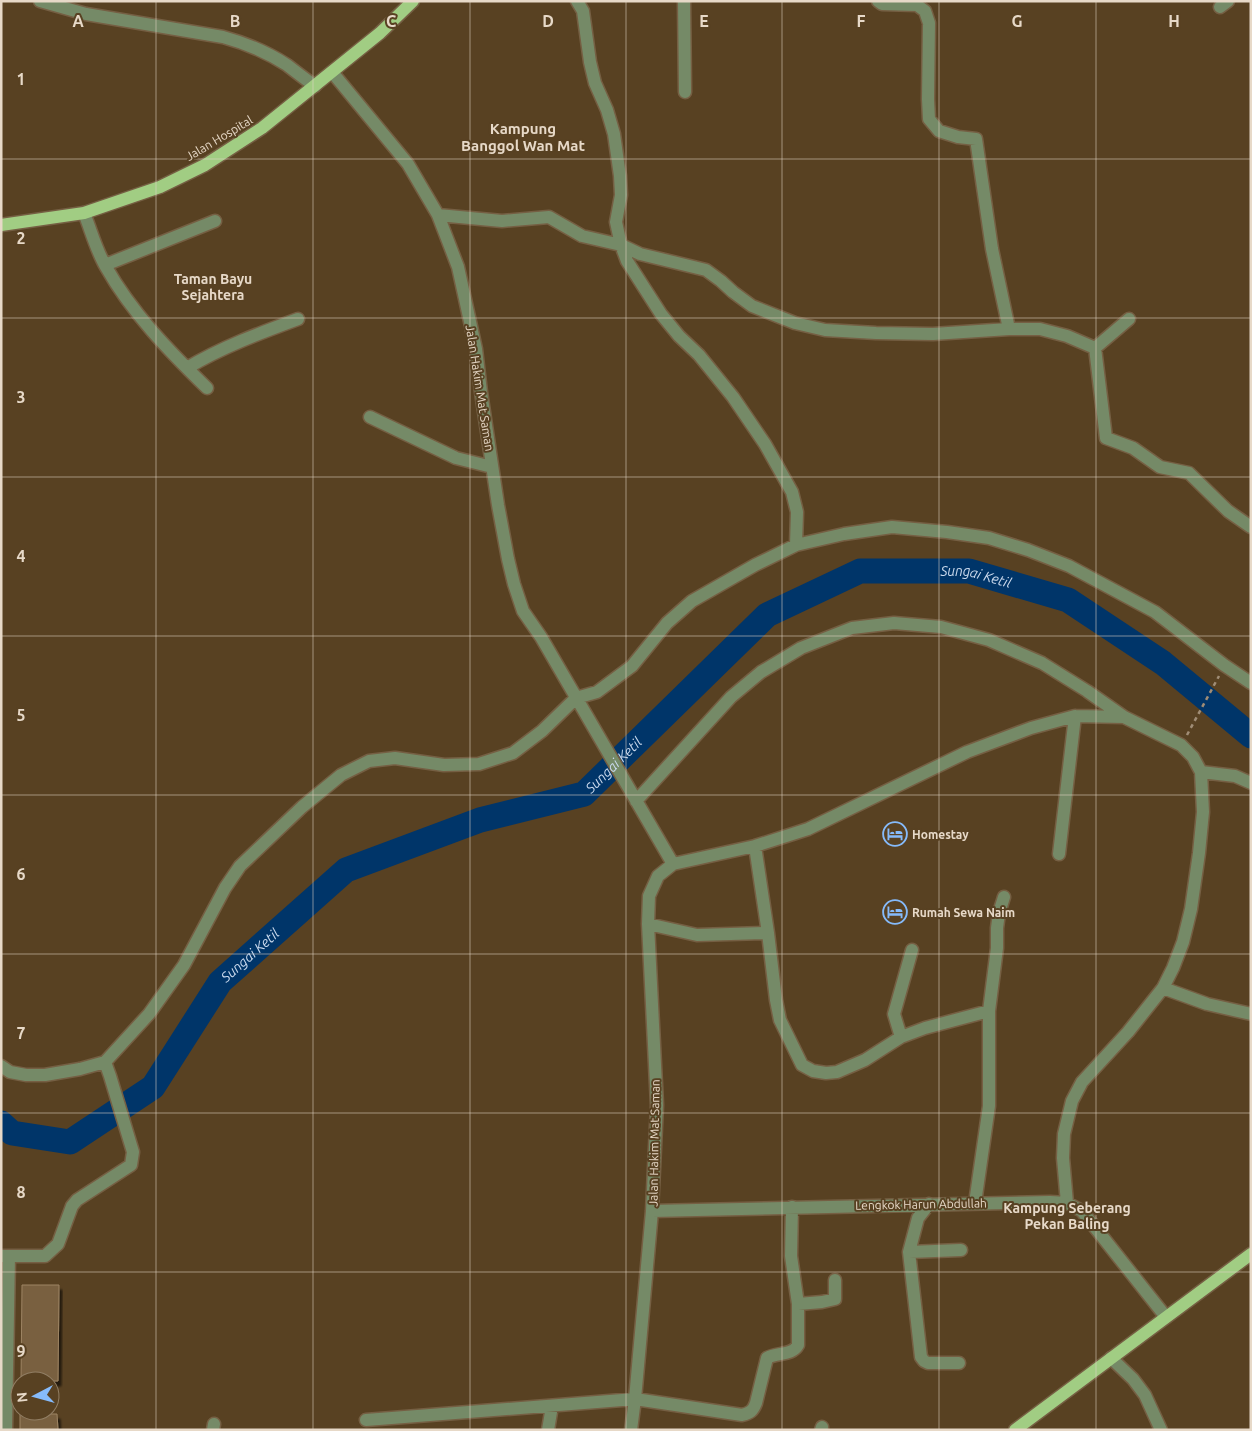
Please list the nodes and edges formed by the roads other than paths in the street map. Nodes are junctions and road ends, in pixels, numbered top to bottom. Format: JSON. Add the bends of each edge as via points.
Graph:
{"nodes":[{"id":1,"x":40,"y":1,"type":"edge"},
{"id":2,"x":413,"y":1,"type":"edge"},
{"id":3,"x":577,"y":1,"type":"edge"},
{"id":4,"x":684,"y":1,"type":"edge"},
{"id":5,"x":878,"y":1,"type":"edge"},
{"id":6,"x":332,"y":72,"type":"junction"},
{"id":7,"x":314,"y":86,"type":"junction"},
{"id":8,"x":685,"y":92,"type":"dead end"},
{"id":9,"x":84,"y":213,"type":"junction"},
{"id":10,"x":438,"y":215,"type":"junction"},
{"id":11,"x":215,"y":221,"type":"dead end"},
{"id":12,"x":1,"y":225,"type":"edge"},
{"id":13,"x":621,"y":245,"type":"junction"},
{"id":14,"x":105,"y":265,"type":"junction"},
{"id":15,"x":298,"y":319,"type":"dead end"},
{"id":16,"x":1129,"y":319,"type":"dead end"},
{"id":17,"x":1009,"y":328,"type":"junction"},
{"id":18,"x":1095,"y":348,"type":"junction"},
{"id":19,"x":187,"y":368,"type":"junction"},
{"id":20,"x":207,"y":388,"type":"dead end"},
{"id":21,"x":370,"y":417,"type":"dead end"},
{"id":22,"x":492,"y":467,"type":"junction"},
{"id":23,"x":1251,"y":527,"type":"edge"},
{"id":24,"x":796,"y":545,"type":"junction"},
{"id":25,"x":1251,"y":683,"type":"edge"},
{"id":26,"x":576,"y":698,"type":"junction"},
{"id":27,"x":1075,"y":716,"type":"junction"},
{"id":28,"x":1124,"y":717,"type":"junction"},
{"id":29,"x":1201,"y":772,"type":"junction"},
{"id":30,"x":1251,"y":783,"type":"edge"},
{"id":31,"x":636,"y":801,"type":"junction"},
{"id":32,"x":755,"y":846,"type":"junction"},
{"id":33,"x":1059,"y":854,"type":"dead end"},
{"id":34,"x":673,"y":864,"type":"junction"},
{"id":35,"x":1004,"y":897,"type":"dead end"},
{"id":36,"x":648,"y":924,"type":"junction"},
{"id":37,"x":768,"y":933,"type":"junction"},
{"id":38,"x":912,"y":950,"type":"dead end"},
{"id":39,"x":1164,"y":988,"type":"junction"},
{"id":40,"x":989,"y":1011,"type":"junction"},
{"id":41,"x":1251,"y":1014,"type":"edge"},
{"id":42,"x":901,"y":1037,"type":"junction"},
{"id":43,"x":105,"y":1062,"type":"junction"},
{"id":44,"x":1,"y":1066,"type":"edge"},
{"id":45,"x":975,"y":1203,"type":"junction"},
{"id":46,"x":929,"y":1204,"type":"junction"},
{"id":47,"x":1067,"y":1204,"type":"junction"},
{"id":48,"x":792,"y":1207,"type":"junction"},
{"id":49,"x":652,"y":1210,"type":"junction"},
{"id":50,"x":961,"y":1250,"type":"dead end"},
{"id":51,"x":909,"y":1252,"type":"junction"},
{"id":52,"x":1251,"y":1254,"type":"edge"},
{"id":53,"x":5,"y":1256,"type":"edge"},
{"id":54,"x":835,"y":1280,"type":"dead end"},
{"id":55,"x":798,"y":1304,"type":"junction"},
{"id":56,"x":1166,"y":1317,"type":"junction"},
{"id":57,"x":1111,"y":1358,"type":"junction"},
{"id":58,"x":959,"y":1363,"type":"dead end"},
{"id":59,"x":635,"y":1399,"type":"junction"},
{"id":60,"x":552,"y":1406,"type":"junction"},
{"id":61,"x":366,"y":1420,"type":"dead end"},
{"id":62,"x":6,"y":1430,"type":"edge"},
{"id":63,"x":548,"y":1430,"type":"edge"},
{"id":64,"x":631,"y":1430,"type":"edge"},
{"id":65,"x":1014,"y":1430,"type":"edge"},
{"id":66,"x":1161,"y":1430,"type":"edge"}],
"edges":[{"from":1,"to":7,"type":"street","via":[[86,14],[242,42],[286,64]]},
{"from":2,"to":6,"type":"main road","name":"Jalan Hospital","via":[[380,34]]},
{"from":3,"to":13,"type":"street","via":[[583,11],[595,83],[614,134],[621,195],[616,222]]},
{"from":4,"to":8,"type":"street"},
{"from":5,"to":17,"type":"street","via":[[882,4],[917,5],[925,11],[929,23],[929,119],[939,131],[976,139],[992,249]]},
{"from":6,"to":7,"type":"main road","name":"Jalan Hospital"},
{"from":6,"to":10,"type":"street","name":"Jalan Hakim Mat Saman","via":[[408,164]]},
{"from":7,"to":9,"type":"main road","name":"Jalan Hospital","via":[[262,128],[205,165],[160,187]]},
{"from":9,"to":12,"type":"main road","name":"Jalan Hospital"},
{"from":9,"to":14,"type":"street"},
{"from":10,"to":13,"type":"street","via":[[502,221],[549,217],[582,236]]},
{"from":10,"to":22,"type":"street","name":"Jalan Hakim Mat Saman","via":[[458,267],[467,306]]},
{"from":11,"to":14,"type":"street"},
{"from":13,"to":17,"type":"street","via":[[640,254],[706,270],[752,306],[795,323],[824,330],[933,334]]},
{"from":13,"to":24,"type":"street","via":[[627,261],[661,314],[733,397],[765,444],[792,492],[797,512]]},
{"from":14,"to":19,"type":"street","via":[[138,314]]},
{"from":15,"to":19,"type":"street","via":[[247,338]]},
{"from":16,"to":18,"type":"street"},
{"from":17,"to":18,"type":"street","via":[[1040,329]]},
{"from":18,"to":23,"type":"street","via":[[1106,438],[1133,448],[1160,466],[1188,472],[1228,512]]},
{"from":19,"to":20,"type":"street"},
{"from":21,"to":22,"type":"street","via":[[456,458]]},
{"from":22,"to":26,"type":"street","name":"Jalan Hakim Mat Saman","via":[[508,559],[523,611]]},
{"from":24,"to":25,"type":"street","via":[[892,527],[988,538],[1028,550],[1069,566],[1155,612]]},
{"from":24,"to":26,"type":"street","via":[[755,564],[692,601],[667,623],[632,666],[597,692]]},
{"from":26,"to":31,"type":"street","name":"Jalan Hakim Mat Saman"},
{"from":26,"to":43,"type":"street","via":[[513,753],[479,764],[444,765],[395,758],[369,761],[341,775],[240,866],[184,965],[149,1014]]},
{"from":27,"to":28,"type":"street"},
{"from":27,"to":32,"type":"street","via":[[967,752],[808,829]]},
{"from":27,"to":33,"type":"street"},
{"from":28,"to":29,"type":"street","via":[[1181,745],[1194,757]]},
{"from":28,"to":31,"type":"street","via":[[1042,663],[989,640],[931,626],[894,623],[852,628],[800,648],[762,672],[731,697]]},
{"from":29,"to":30,"type":"street","via":[[1235,776]]},
{"from":29,"to":39,"type":"street","via":[[1203,812],[1191,909],[1183,942]]},
{"from":31,"to":34,"type":"street","name":"Jalan Hakim Mat Saman"},
{"from":32,"to":34,"type":"street"},
{"from":32,"to":37,"type":"street"},
{"from":34,"to":36,"type":"street","name":"Jalan Hakim Mat Saman","via":[[658,876],[649,896]]},
{"from":35,"to":40,"type":"street","via":[[997,928]]},
{"from":36,"to":37,"type":"street","via":[[697,935]]},
{"from":36,"to":49,"type":"street","name":"Jalan Hakim Mat Saman","via":[[657,1105]]},
{"from":37,"to":42,"type":"street","via":[[780,1020],[802,1065],[813,1071],[836,1072],[865,1060]]},
{"from":38,"to":42,"type":"street","via":[[894,1014]]},
{"from":39,"to":41,"type":"street","via":[[1207,1004]]},
{"from":39,"to":47,"type":"street","via":[[1082,1082],[1072,1101],[1064,1134]]},
{"from":40,"to":42,"type":"street"},
{"from":40,"to":45,"type":"street","via":[[988,1106]]},
{"from":43,"to":44,"type":"street","via":[[45,1075],[10,1072]]},
{"from":43,"to":53,"type":"street","via":[[133,1152],[131,1164],[77,1200],[58,1244],[44,1256]]},
{"from":45,"to":46,"type":"street","name":"Lengkok Harun Abdullah"},
{"from":45,"to":47,"type":"street","name":"Lengkok Harun Abdullah"},
{"from":46,"to":48,"type":"street","name":"Lengkok Harun Abdullah"},
{"from":46,"to":51,"type":"street","via":[[918,1218]]},
{"from":47,"to":56,"type":"street","name":"Lengkok Harun Abdullah","via":[[1082,1211]]},
{"from":48,"to":49,"type":"street","name":"Lengkok Harun Abdullah"},
{"from":48,"to":55,"type":"street","via":[[791,1256]]},
{"from":49,"to":59,"type":"street","name":"Jalan Hakim Mat Saman"},
{"from":50,"to":51,"type":"street"},
{"from":51,"to":58,"type":"street","via":[[921,1357],[928,1364]]},
{"from":52,"to":56,"type":"main road"},
{"from":53,"to":62,"type":"street"},
{"from":54,"to":55,"type":"street","via":[[835,1298]]},
{"from":55,"to":59,"type":"street","via":[[798,1345],[792,1351],[767,1358],[756,1403],[749,1414]]},
{"from":56,"to":57,"type":"main road"},
{"from":57,"to":65,"type":"main road"},
{"from":57,"to":66,"type":"street","via":[[1145,1395]]},
{"from":59,"to":60,"type":"street"},
{"from":59,"to":64,"type":"street","name":"Jalan Hakim Mat Saman"},
{"from":60,"to":61,"type":"street"},
{"from":60,"to":63,"type":"street"}]}
